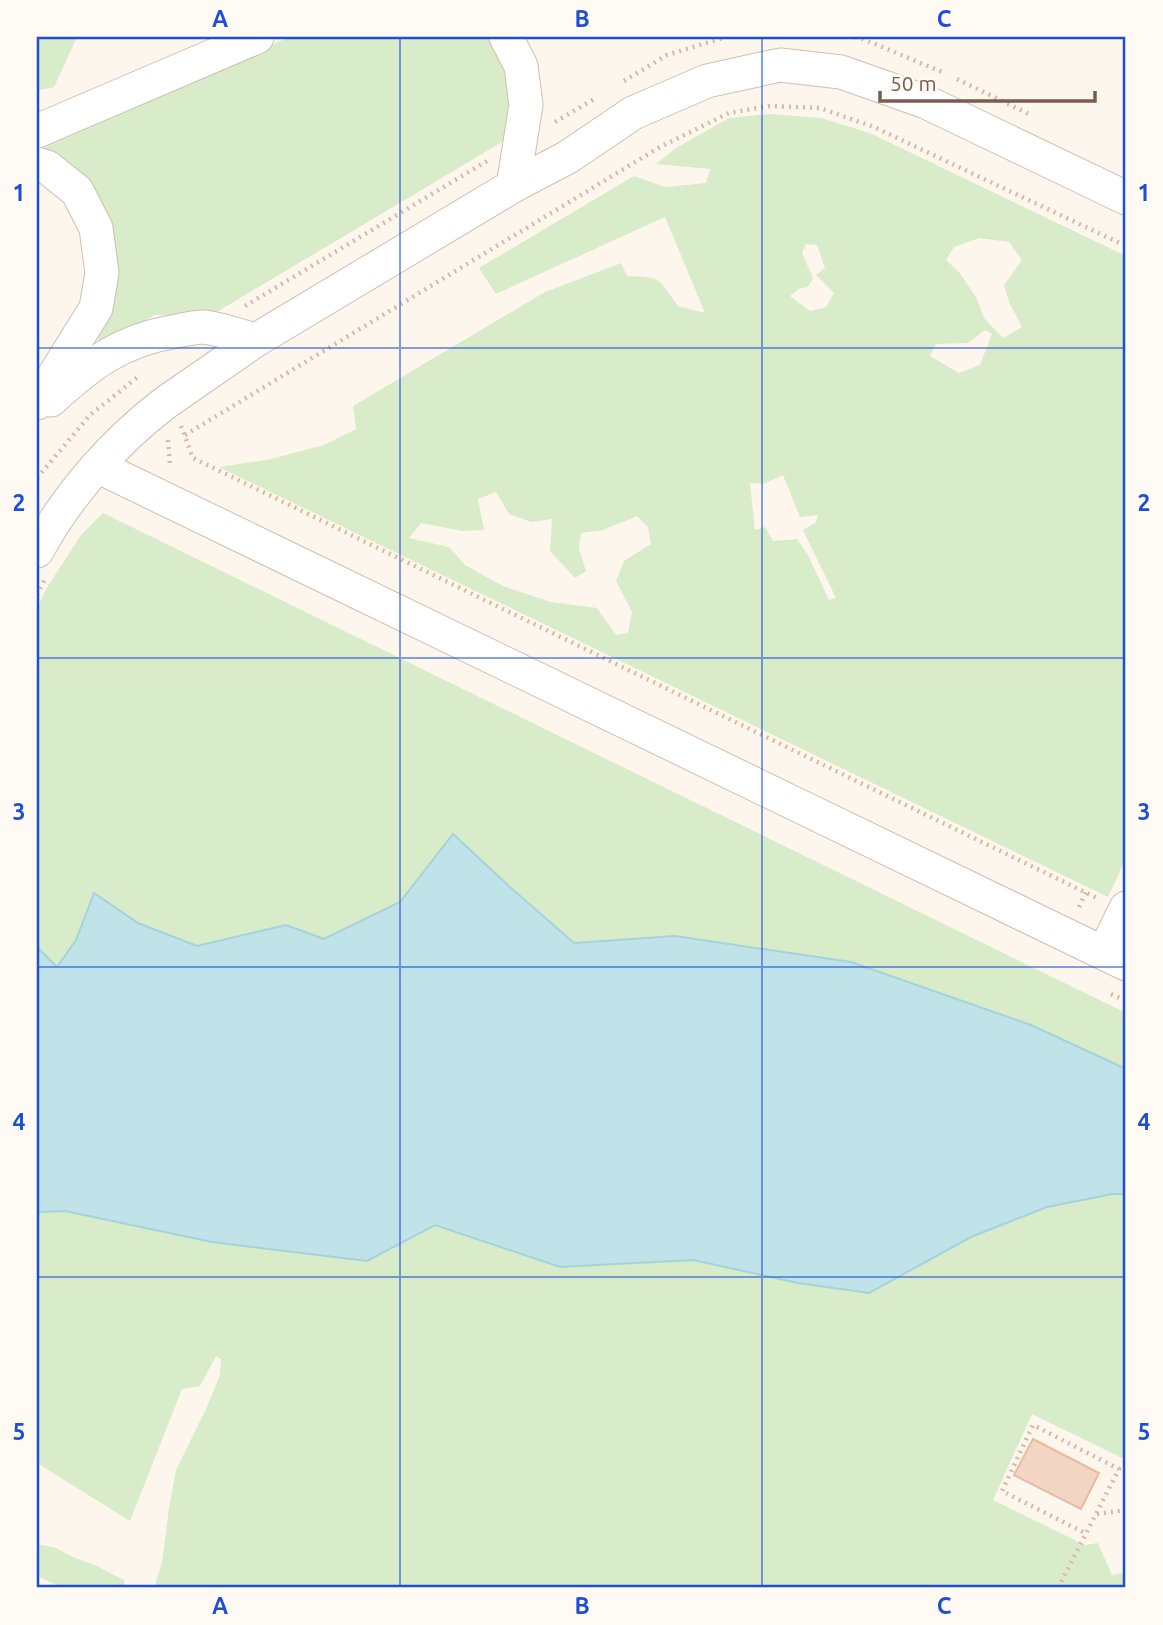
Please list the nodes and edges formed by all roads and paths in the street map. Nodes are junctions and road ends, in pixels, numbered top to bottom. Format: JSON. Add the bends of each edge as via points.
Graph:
{"nodes":[{"id":1,"x":257,"y":37,"type":"edge"},
{"id":2,"x":506,"y":37,"type":"edge"},
{"id":3,"x":37,"y":131,"type":"edge"},
{"id":4,"x":37,"y":164,"type":"edge"},
{"id":5,"x":513,"y":186,"type":"junction"},
{"id":6,"x":1126,"y":198,"type":"edge"},
{"id":7,"x":1126,"y":246,"type":"edge"},
{"id":8,"x":256,"y":341,"type":"junction"},
{"id":9,"x":37,"y":403,"type":"edge"},
{"id":10,"x":37,"y":414,"type":"edge"},
{"id":11,"x":174,"y":429,"type":"dead end"},
{"id":12,"x":185,"y":436,"type":"junction"},
{"id":13,"x":97,"y":466,"type":"junction"},
{"id":14,"x":43,"y":562,"type":"edge"},
{"id":15,"x":37,"y":595,"type":"edge"},
{"id":16,"x":1125,"y":910,"type":"edge"},
{"id":17,"x":1115,"y":958,"type":"edge"},
{"id":18,"x":1110,"y":993,"type":"dead end"},
{"id":19,"x":1126,"y":1001,"type":"edge"},
{"id":20,"x":1126,"y":1510,"type":"edge"},
{"id":21,"x":1097,"y":1514,"type":"junction"},
{"id":22,"x":1087,"y":1534,"type":"junction"},
{"id":23,"x":1058,"y":1588,"type":"edge"}],
"edges":[{"from":1,"to":3,"type":"street"},
{"from":2,"to":5,"type":"street","via":[[521,66],[526,105]]},
{"from":4,"to":9,"type":"street","via":[[77,191],[96,228],[102,273],[96,308]]},
{"from":5,"to":6,"type":"street","via":[[568,158],[633,113],[707,81],[780,65],[841,72],[926,102]]},
{"from":5,"to":8,"type":"street"},
{"from":7,"to":12,"type":"path","via":[[874,127],[820,108],[769,106],[729,113],[660,147]]},
{"from":8,"to":10,"type":"street","via":[[207,327],[157,334],[119,348],[79,374]]},
{"from":8,"to":13,"type":"street","via":[[159,408]]},
{"from":11,"to":12,"type":"path","via":[[181,425]]},
{"from":12,"to":16,"type":"path","via":[[193,458]]},
{"from":13,"to":14,"type":"street","via":[[72,496]]},
{"from":13,"to":17,"type":"street"},
{"from":14,"to":15,"type":"path"},
{"from":16,"to":17,"type":"street"},
{"from":18,"to":19,"type":"path"},
{"from":20,"to":21,"type":"path"},
{"from":21,"to":22,"type":"path"},
{"from":21,"to":22,"type":"path","via":[[1119,1469],[1033,1425],[1002,1492]]},
{"from":22,"to":23,"type":"path"}]}
